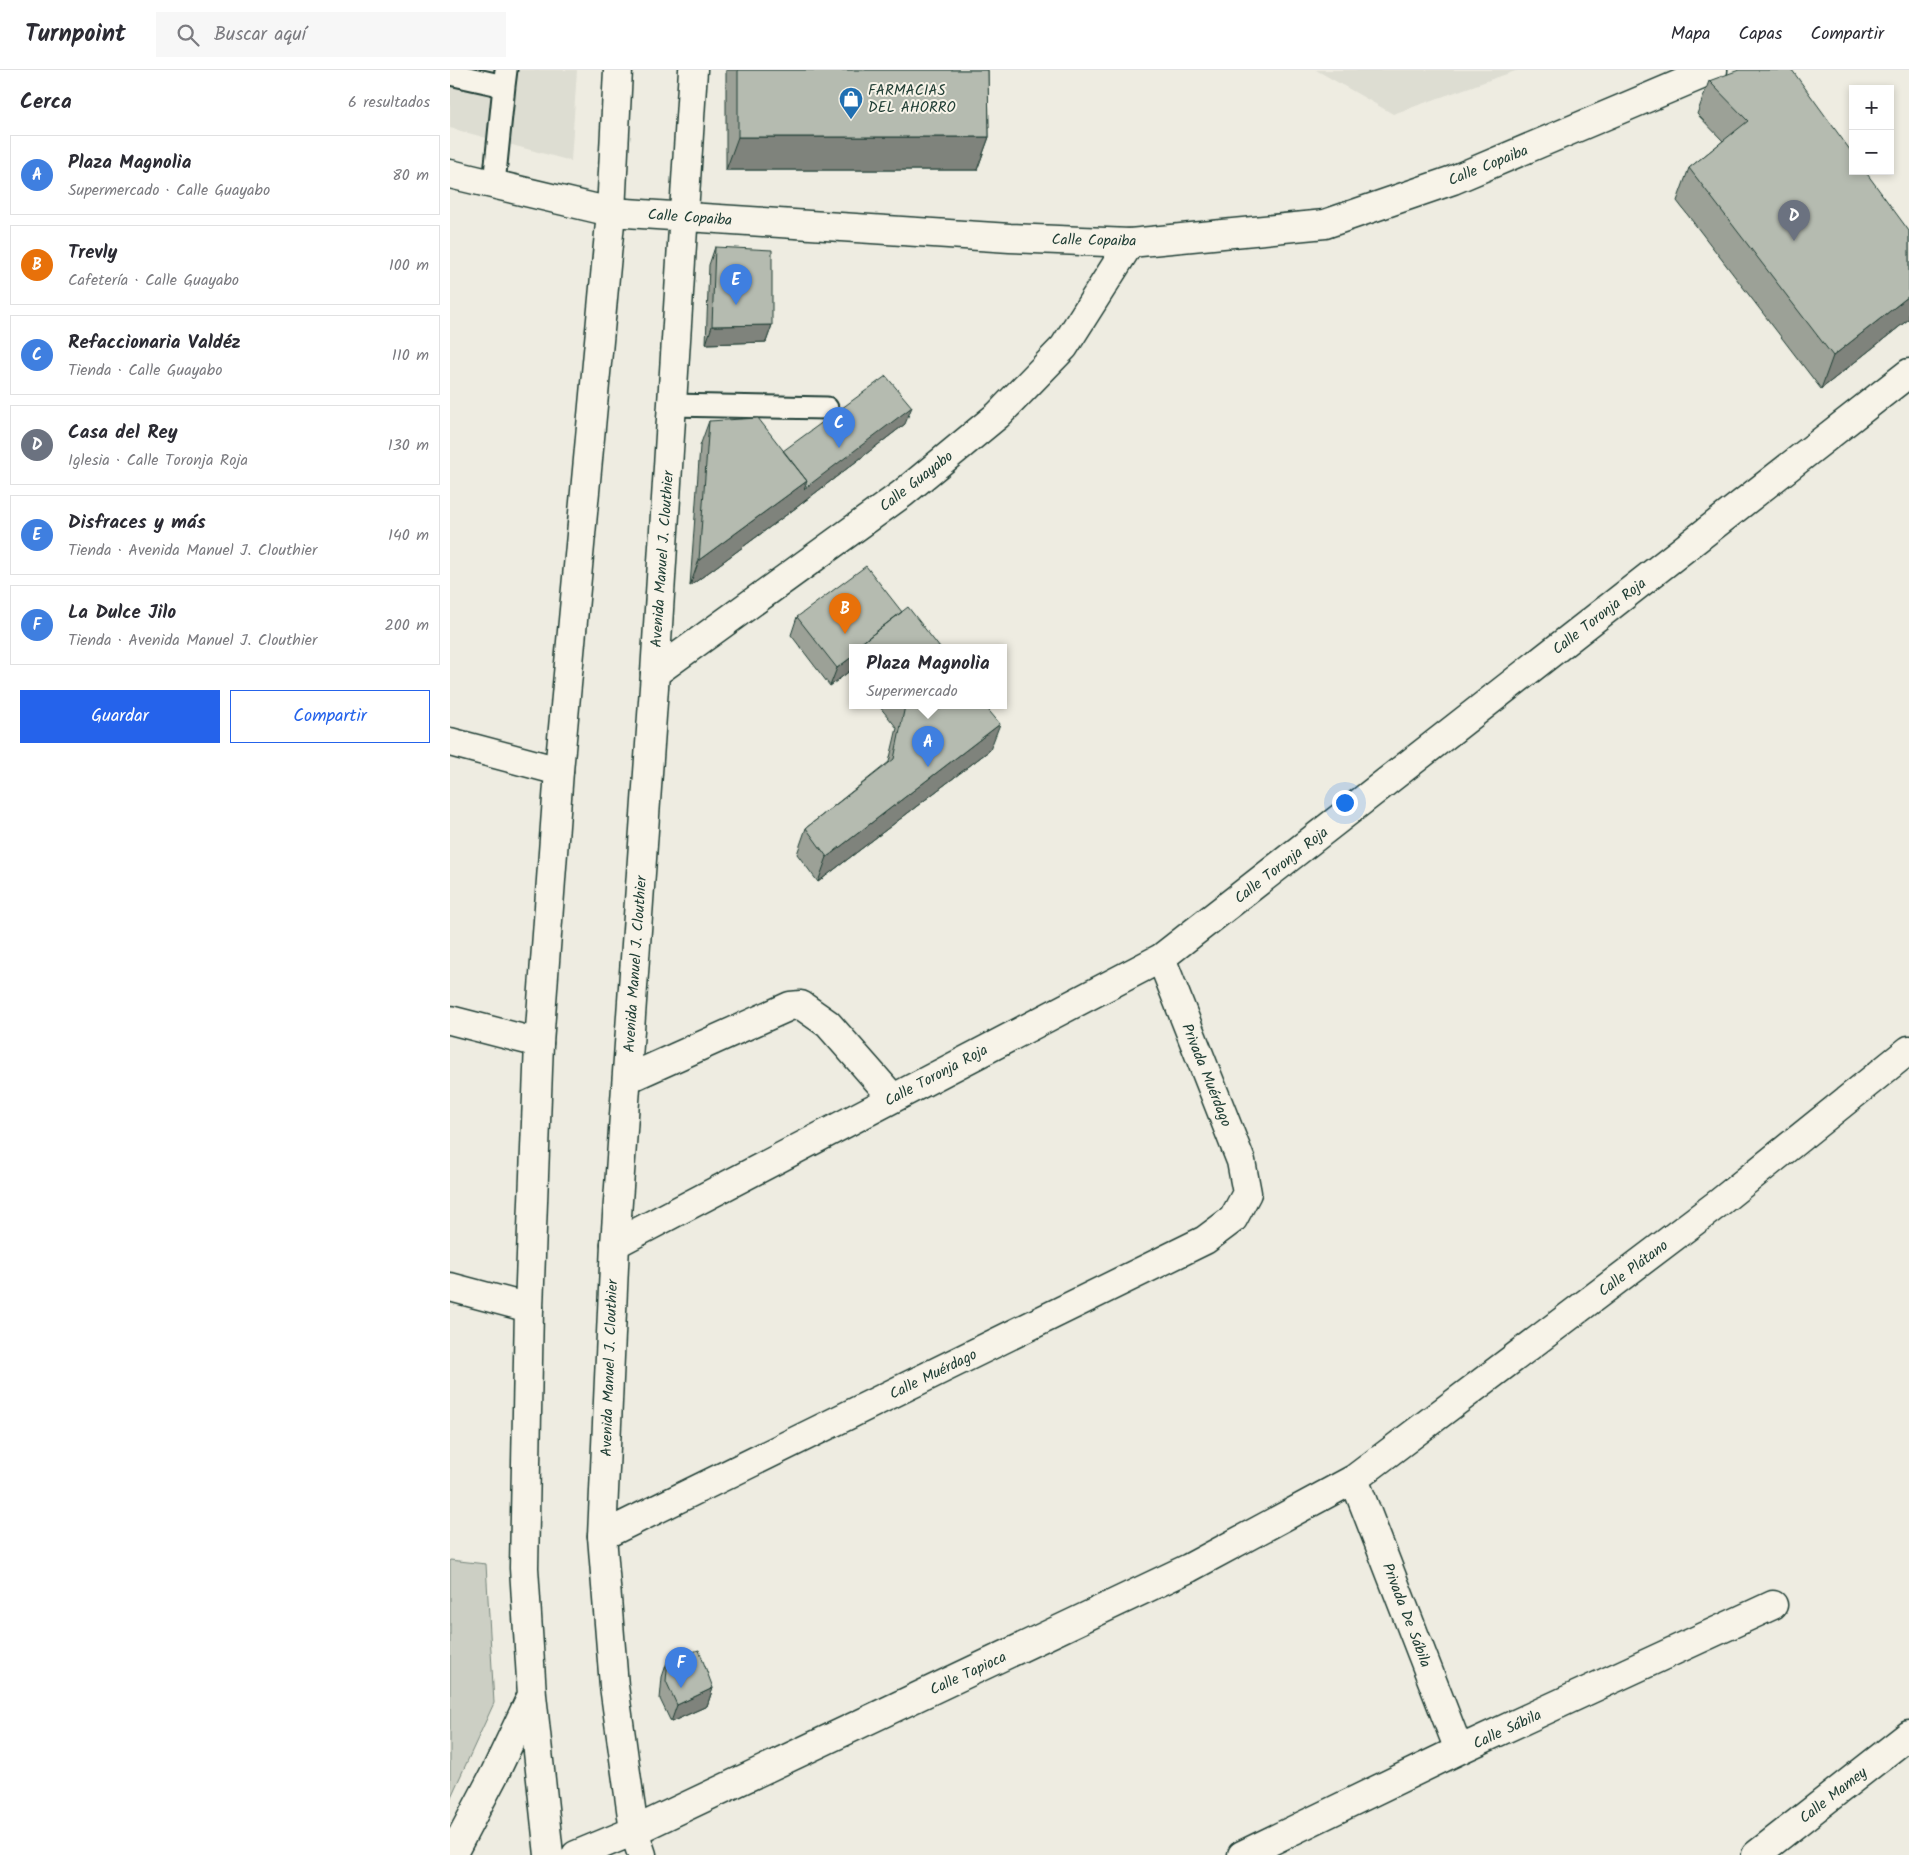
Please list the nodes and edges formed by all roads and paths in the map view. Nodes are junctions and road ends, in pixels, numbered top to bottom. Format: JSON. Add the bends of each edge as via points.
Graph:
{"nodes":[{"id":1,"x":618,"y":70,"type":"edge"},
{"id":2,"x":693,"y":70,"type":"edge"},
{"id":3,"x":1713,"y":70,"type":"edge"},
{"id":4,"x":450,"y":74,"type":"edge"},
{"id":5,"x":505,"y":78,"type":"edge"},
{"id":6,"x":450,"y":174,"type":"edge"},
{"id":7,"x":494,"y":184,"type":"junction"},
{"id":8,"x":611,"y":212,"type":"junction"},
{"id":9,"x":684,"y":216,"type":"junction"},
{"id":10,"x":1130,"y":243,"type":"junction"},
{"id":11,"x":1909,"y":373,"type":"edge"},
{"id":12,"x":672,"y":405,"type":"junction"},
{"id":13,"x":827,"y":408,"type":"dead end"},
{"id":14,"x":655,"y":673,"type":"junction"},
{"id":15,"x":450,"y":742,"type":"edge"},
{"id":16,"x":559,"y":771,"type":"junction"},
{"id":17,"x":1161,"y":958,"type":"junction"},
{"id":18,"x":450,"y":1020,"type":"edge"},
{"id":19,"x":539,"y":1043,"type":"junction"},
{"id":20,"x":1909,"y":1050,"type":"edge"},
{"id":21,"x":626,"y":1079,"type":"junction"},
{"id":22,"x":893,"y":1098,"type":"junction"},
{"id":23,"x":1247,"y":1193,"type":"joint"},
{"id":24,"x":615,"y":1244,"type":"junction"},
{"id":25,"x":450,"y":1287,"type":"edge"},
{"id":26,"x":528,"y":1308,"type":"junction"},
{"id":27,"x":1354,"y":1479,"type":"junction"},
{"id":28,"x":602,"y":1536,"type":"junction"},
{"id":29,"x":1773,"y":1605,"type":"dead end"},
{"id":30,"x":532,"y":1695,"type":"junction"},
{"id":31,"x":1909,"y":1735,"type":"edge"},
{"id":32,"x":1459,"y":1750,"type":"junction"},
{"id":33,"x":638,"y":1843,"type":"edge"},
{"id":34,"x":452,"y":1855,"type":"edge"},
{"id":35,"x":550,"y":1855,"type":"edge"},
{"id":36,"x":576,"y":1855,"type":"edge"},
{"id":37,"x":1242,"y":1855,"type":"edge"},
{"id":38,"x":1756,"y":1855,"type":"edge"}],
"edges":[{"from":1,"to":8,"type":"street"},
{"from":2,"to":9,"type":"street","name":"Avenida Manuel J. Clouthier"},
{"from":3,"to":10,"type":"street","name":"Calle Copaiba","via":[[1453,180],[1325,224]]},
{"from":4,"to":5,"type":"lane"},
{"from":5,"to":7,"type":"lane"},
{"from":6,"to":7,"type":"street","name":"Calle Copaiba"},
{"from":7,"to":8,"type":"street","name":"Calle Copaiba"},
{"from":8,"to":9,"type":"street","name":"Calle Copaiba"},
{"from":8,"to":16,"type":"street"},
{"from":9,"to":10,"type":"street","name":"Calle Copaiba"},
{"from":9,"to":12,"type":"street","name":"Avenida Manuel J. Clouthier"},
{"from":10,"to":14,"type":"street","name":"Calle Guayabo","via":[[1064,347],[998,415],[902,494]]},
{"from":11,"to":17,"type":"street","name":"Calle Toronja Roja"},
{"from":12,"to":13,"type":"lane"},
{"from":12,"to":14,"type":"street","name":"Avenida Manuel J. Clouthier"},
{"from":14,"to":21,"type":"street","name":"Avenida Manuel J. Clouthier"},
{"from":15,"to":16,"type":"street"},
{"from":16,"to":19,"type":"street"},
{"from":17,"to":22,"type":"street","name":"Calle Toronja Roja"},
{"from":17,"to":23,"type":"street","name":"Privada Muérdago","via":[[1241,1161]]},
{"from":18,"to":19,"type":"street"},
{"from":19,"to":26,"type":"street"},
{"from":20,"to":27,"type":"street","name":"Calle Plátano","via":[[1720,1202]]},
{"from":21,"to":22,"type":"street","via":[[790,1006],[801,1005],[828,1024]]},
{"from":21,"to":24,"type":"street","name":"Avenida Manuel J. Clouthier"},
{"from":22,"to":24,"type":"street","name":"Calle Toronja Roja"},
{"from":23,"to":28,"type":"street","name":"Calle Muérdago","via":[[1233,1219],[1205,1240]]},
{"from":24,"to":28,"type":"street","name":"Avenida Manuel J. Clouthier"},
{"from":25,"to":26,"type":"street"},
{"from":26,"to":30,"type":"street","via":[[524,1568]]},
{"from":27,"to":32,"type":"street","name":"Privada De Sábila"},
{"from":27,"to":33,"type":"street","name":"Calle Tapioca","via":[[1189,1568]]},
{"from":28,"to":33,"type":"street","name":"Avenida Manuel J. Clouthier","via":[[614,1686]]},
{"from":29,"to":32,"type":"street","name":"Calle Sábila"},
{"from":30,"to":34,"type":"street"},
{"from":30,"to":35,"type":"street"},
{"from":31,"to":38,"type":"street","name":"Calle Mamey"},
{"from":32,"to":37,"type":"street","name":"Calle Sábila"},
{"from":33,"to":36,"type":"street","name":"Calle Tapioca"}]}
